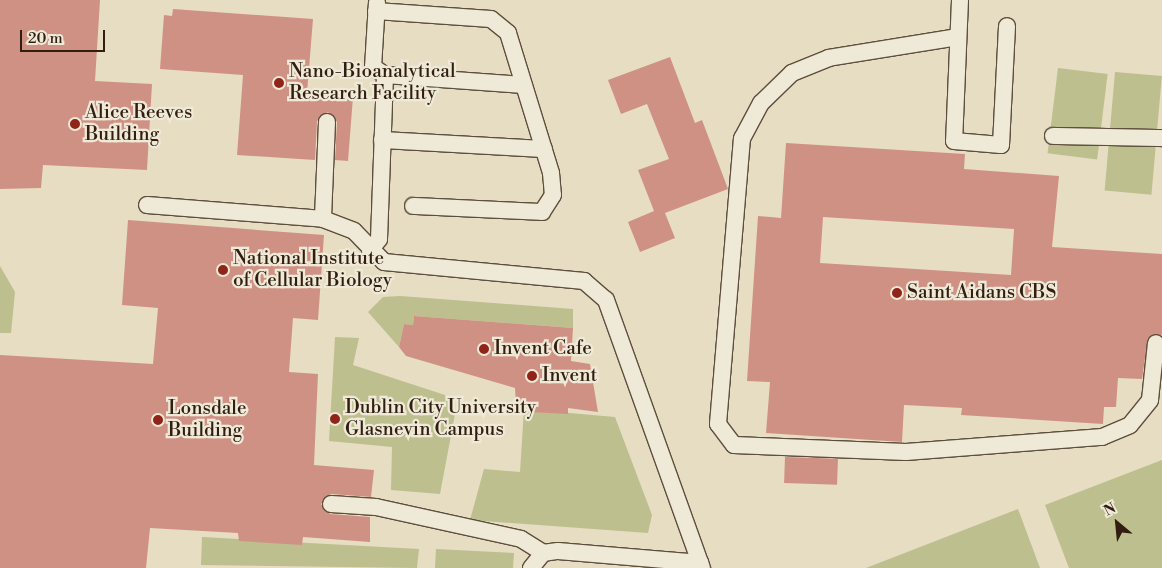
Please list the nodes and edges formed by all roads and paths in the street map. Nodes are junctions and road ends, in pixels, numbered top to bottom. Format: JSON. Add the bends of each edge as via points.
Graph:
{"nodes":[{"id":1,"x":960,"y":0,"type":"edge"},
{"id":2,"x":377,"y":6,"type":"edge"},
{"id":3,"x":1007,"y":26,"type":"dead end"},
{"id":4,"x":958,"y":37,"type":"junction"},
{"id":5,"x":385,"y":75,"type":"junction"},
{"id":6,"x":524,"y":86,"type":"junction"},
{"id":7,"x":327,"y":122,"type":"dead end"},
{"id":8,"x":1054,"y":136,"type":"dead end"},
{"id":9,"x":1162,"y":138,"type":"edge"},
{"id":10,"x":382,"y":140,"type":"junction"},
{"id":11,"x":544,"y":148,"type":"junction"},
{"id":12,"x":147,"y":205,"type":"dead end"},
{"id":13,"x":413,"y":206,"type":"dead end"},
{"id":14,"x":323,"y":218,"type":"junction"},
{"id":15,"x":370,"y":251,"type":"junction"},
{"id":16,"x":1156,"y":344,"type":"dead end"},
{"id":17,"x":331,"y":504,"type":"dead end"},
{"id":18,"x":542,"y":553,"type":"junction"},
{"id":19,"x":701,"y":565,"type":"edge"},
{"id":20,"x":531,"y":568,"type":"edge"}],
"edges":[{"from":1,"to":4,"type":"lane"},
{"from":2,"to":5,"type":"lane","via":[[373,67]]},
{"from":2,"to":6,"type":"lane","via":[[491,19],[508,33]]},
{"from":3,"to":4,"type":"lane","via":[[1001,145],[954,141]]},
{"from":4,"to":16,"type":"lane","via":[[829,58],[792,73],[761,104],[742,138],[718,424],[734,445],[906,452],[1102,436],[1130,425],[1150,400]]},
{"from":5,"to":6,"type":"lane"},
{"from":5,"to":10,"type":"lane"},
{"from":6,"to":11,"type":"lane"},
{"from":7,"to":14,"type":"lane"},
{"from":8,"to":9,"type":"lane"},
{"from":10,"to":11,"type":"lane"},
{"from":10,"to":15,"type":"lane","via":[[379,239]]},
{"from":11,"to":13,"type":"lane","via":[[553,195],[542,212]]},
{"from":12,"to":14,"type":"lane"},
{"from":14,"to":15,"type":"lane","via":[[354,231]]},
{"from":15,"to":19,"type":"lane","via":[[384,262],[584,281],[606,300]]},
{"from":17,"to":18,"type":"lane","via":[[376,507],[521,539]]},
{"from":18,"to":19,"type":"lane"},
{"from":18,"to":20,"type":"lane"}]}
